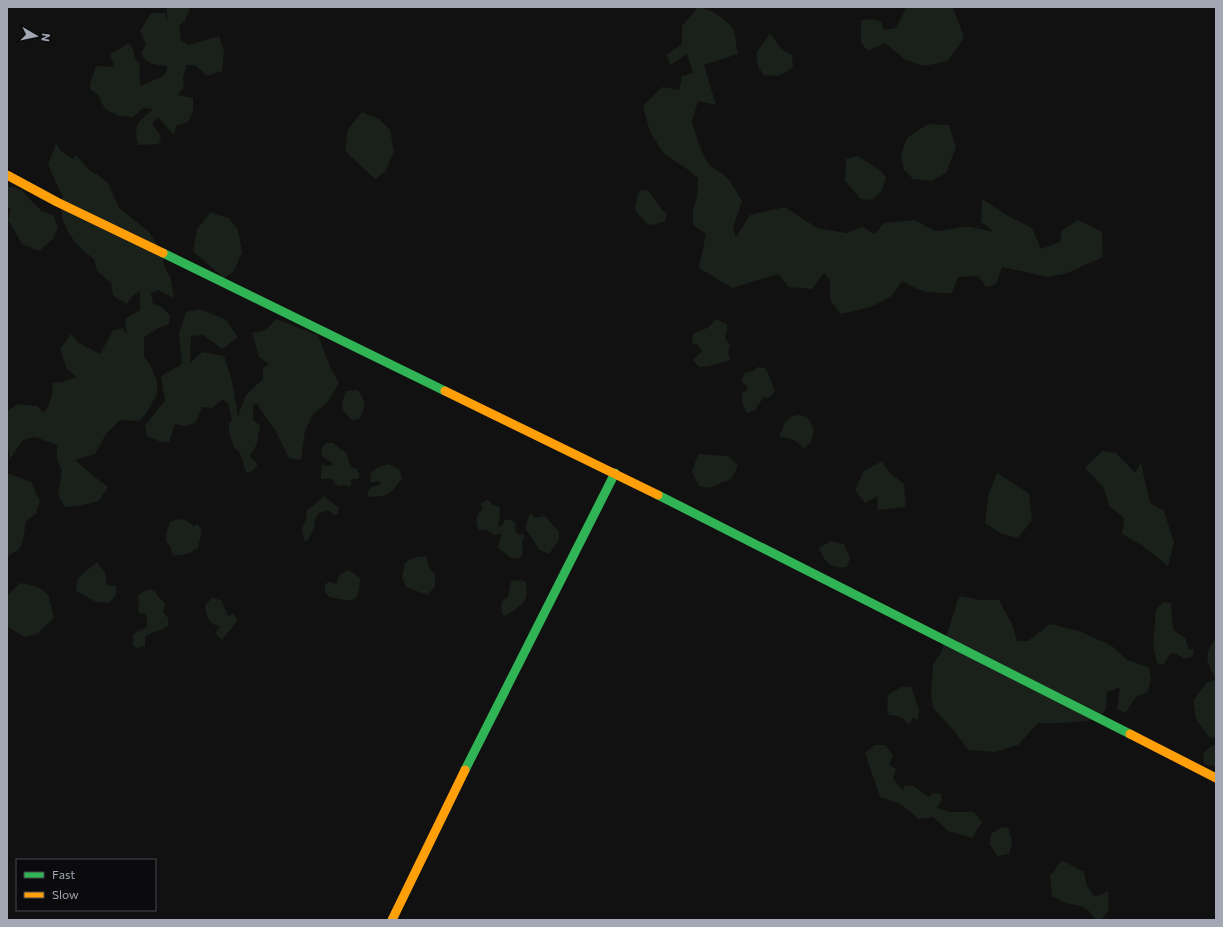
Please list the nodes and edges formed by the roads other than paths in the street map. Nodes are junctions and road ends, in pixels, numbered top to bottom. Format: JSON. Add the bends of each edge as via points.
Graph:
{"nodes":[{"id":1,"x":7,"y":175,"type":"edge"},
{"id":2,"x":615,"y":473,"type":"junction"},
{"id":3,"x":1216,"y":778,"type":"edge"},
{"id":4,"x":392,"y":920,"type":"edge"}],
"edges":[{"from":1,"to":2,"type":"street","via":[[64,206]]},
{"from":2,"to":3,"type":"street"},
{"from":2,"to":4,"type":"street","via":[[465,769]]}]}
